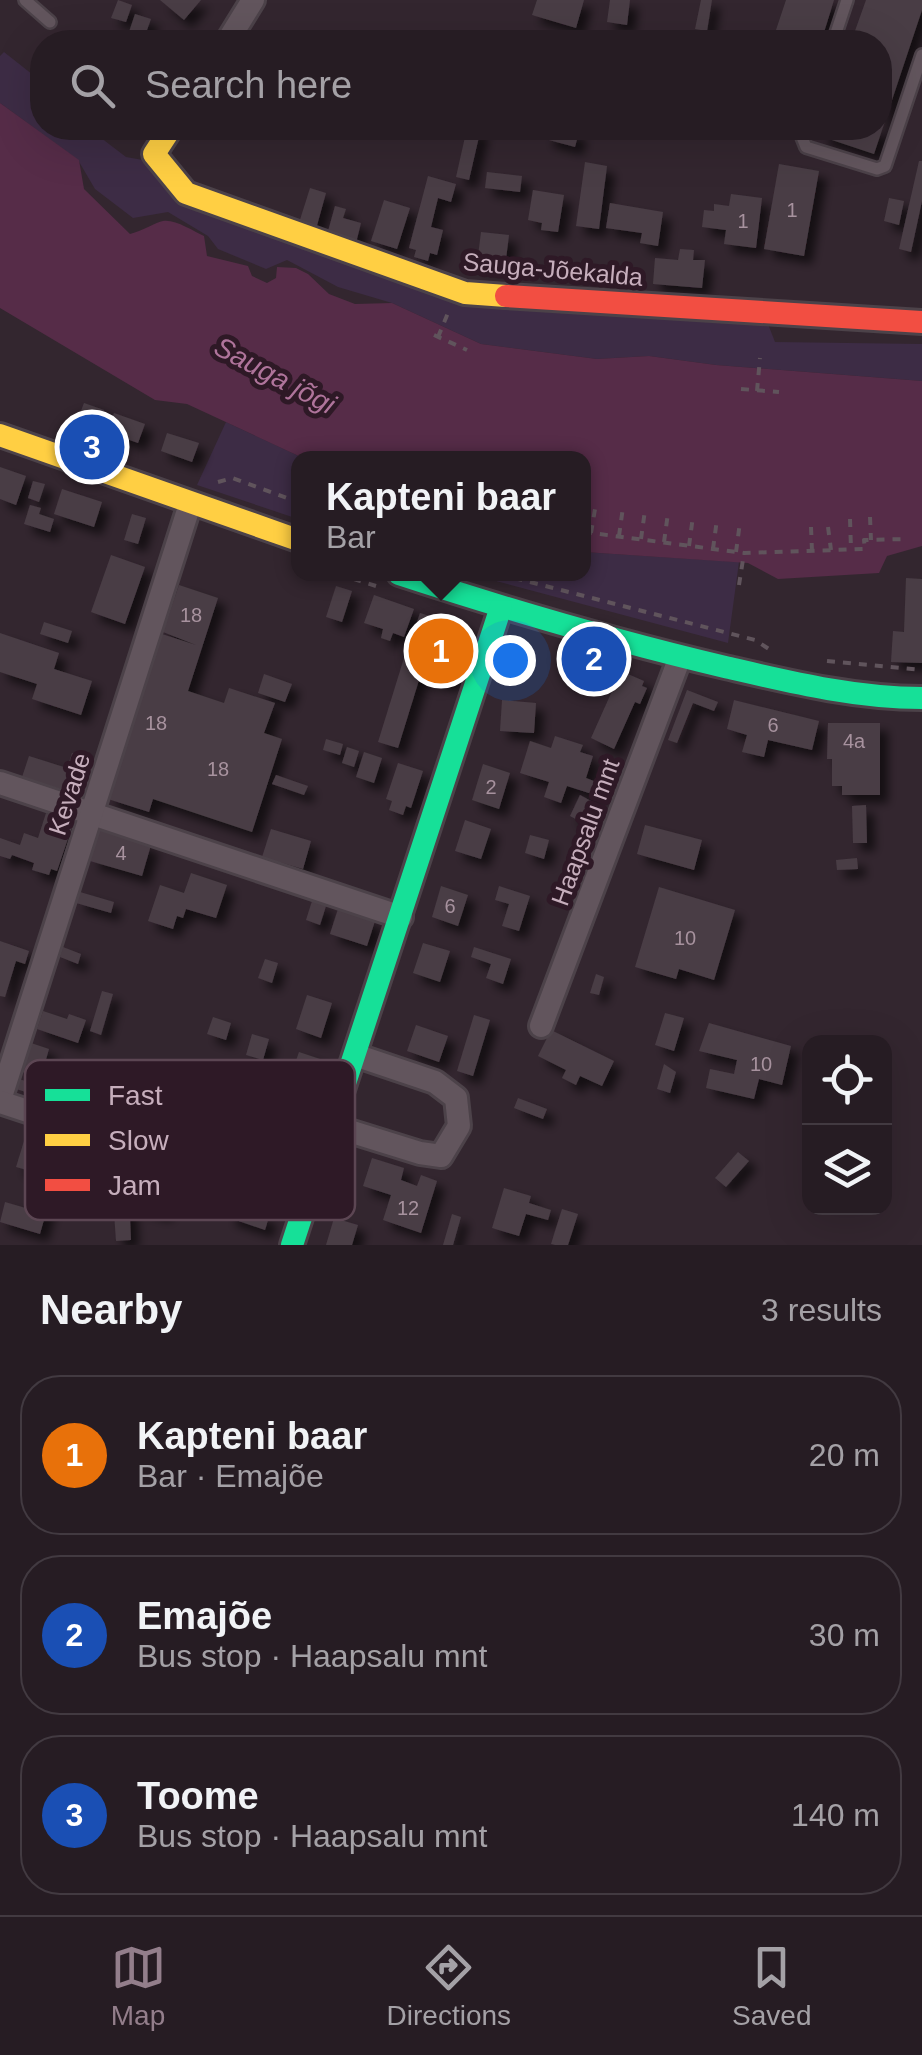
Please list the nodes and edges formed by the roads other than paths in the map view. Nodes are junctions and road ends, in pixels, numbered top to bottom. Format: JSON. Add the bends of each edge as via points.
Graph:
{"nodes":[{"id":1,"x":25,"y":0,"type":"edge"},
{"id":2,"x":254,"y":0,"type":"edge"},
{"id":3,"x":847,"y":0,"type":"edge"},
{"id":4,"x":50,"y":22,"type":"dead end"},
{"id":5,"x":235,"y":30,"type":"edge"},
{"id":6,"x":837,"y":30,"type":"edge"},
{"id":7,"x":922,"y":55,"type":"edge"},
{"id":8,"x":163,"y":140,"type":"edge"},
{"id":9,"x":803,"y":140,"type":"edge"},
{"id":10,"x":922,"y":322,"type":"edge"},
{"id":11,"x":0,"y":435,"type":"edge"},
{"id":12,"x":190,"y":504,"type":"junction"},
{"id":13,"x":291,"y":538,"type":"edge"},
{"id":14,"x":420,"y":581,"type":"edge"},
{"id":15,"x":501,"y":608,"type":"junction"},
{"id":16,"x":680,"y":657,"type":"junction"},
{"id":17,"x":922,"y":698,"type":"edge"},
{"id":18,"x":0,"y":783,"type":"edge"},
{"id":19,"x":91,"y":814,"type":"junction"},
{"id":20,"x":400,"y":917,"type":"junction"},
{"id":21,"x":542,"y":1026,"type":"dead end"},
{"id":22,"x":355,"y":1055,"type":"junction"},
{"id":23,"x":353,"y":1060,"type":"edge"},
{"id":24,"x":0,"y":1101,"type":"edge"},
{"id":25,"x":25,"y":1109,"type":"edge"},
{"id":26,"x":355,"y":1133,"type":"edge"},
{"id":27,"x":301,"y":1220,"type":"edge"},
{"id":28,"x":292,"y":1245,"type":"edge"}],
"edges":[{"from":1,"to":4,"type":"lane"},
{"from":2,"to":5,"type":"street"},
{"from":3,"to":6,"type":"lane"},
{"from":7,"to":9,"type":"lane","via":[[885,166],[877,169]]},
{"from":8,"to":10,"type":"street","name":"Sauga-Jõekalda","via":[[154,154],[186,193],[465,293]]},
{"from":11,"to":12,"type":"street"},
{"from":12,"to":13,"type":"street"},
{"from":12,"to":19,"type":"street","name":"Kevade"},
{"from":14,"to":15,"type":"street"},
{"from":15,"to":16,"type":"street"},
{"from":15,"to":20,"type":"street"},
{"from":16,"to":17,"type":"street","via":[[828,689]]},
{"from":16,"to":21,"type":"street","name":"Haapsalu mnt"},
{"from":18,"to":19,"type":"street"},
{"from":19,"to":20,"type":"street"},
{"from":19,"to":24,"type":"street","name":"Kevade"},
{"from":20,"to":22,"type":"street"},
{"from":22,"to":23,"type":"street"},
{"from":22,"to":26,"type":"street","via":[[435,1082],[456,1098],[459,1126],[441,1156]]},
{"from":24,"to":25,"type":"street"},
{"from":27,"to":28,"type":"street"}]}
